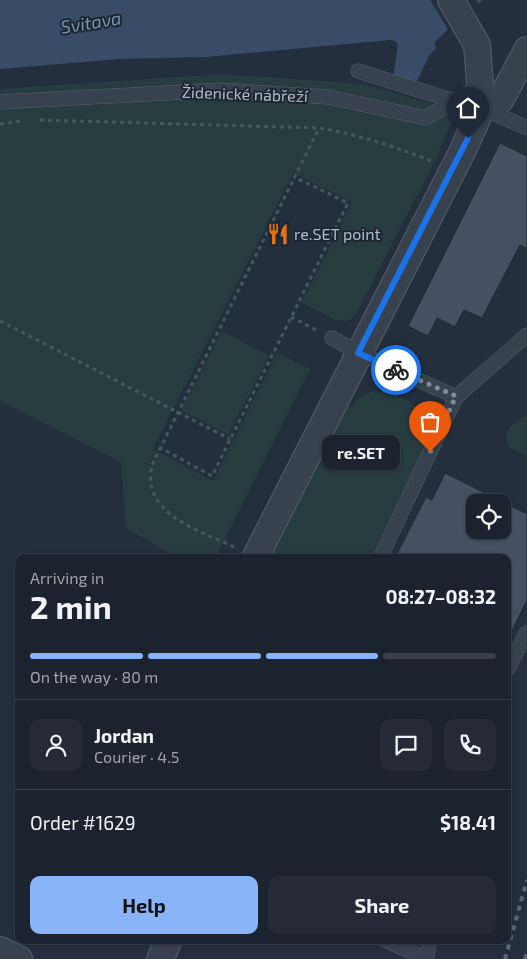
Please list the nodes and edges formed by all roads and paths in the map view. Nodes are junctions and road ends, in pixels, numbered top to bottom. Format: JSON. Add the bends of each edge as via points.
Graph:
{"nodes":[{"id":1,"x":451,"y":0,"type":"edge"},
{"id":2,"x":527,"y":50,"type":"edge"},
{"id":3,"x":358,"y":71,"type":"dead end"},
{"id":4,"x":487,"y":98,"type":"junction"},
{"id":5,"x":454,"y":101,"type":"junction"},
{"id":6,"x":0,"y":102,"type":"edge"},
{"id":7,"x":30,"y":120,"type":"dead end"},
{"id":8,"x":38,"y":120,"type":"dead end"},
{"id":9,"x":0,"y":124,"type":"edge"},
{"id":10,"x":319,"y":128,"type":"junction"},
{"id":11,"x":527,"y":128,"type":"edge"},
{"id":12,"x":438,"y":164,"type":"dead end"},
{"id":13,"x":294,"y":177,"type":"junction"},
{"id":14,"x":291,"y":317,"type":"junction"},
{"id":15,"x":0,"y":321,"type":"edge"},
{"id":16,"x":527,"y":335,"type":"edge"},
{"id":17,"x":332,"y":338,"type":"joint"},
{"id":18,"x":358,"y":353,"type":"junction"},
{"id":19,"x":456,"y":396,"type":"junction"},
{"id":20,"x":176,"y":413,"type":"junction"},
{"id":21,"x":230,"y":440,"type":"junction"},
{"id":22,"x":159,"y":447,"type":"junction"},
{"id":23,"x":249,"y":554,"type":"edge"},
{"id":24,"x":257,"y":554,"type":"edge"},
{"id":25,"x":382,"y":554,"type":"edge"},
{"id":26,"x":526,"y":633,"type":"edge"},
{"id":27,"x":511,"y":663,"type":"edge"},
{"id":28,"x":167,"y":944,"type":"edge"},
{"id":29,"x":394,"y":944,"type":"edge"},
{"id":30,"x":429,"y":944,"type":"edge"},
{"id":31,"x":0,"y":950,"type":"edge"},
{"id":32,"x":19,"y":959,"type":"edge"},
{"id":33,"x":160,"y":959,"type":"edge"}],
"edges":[{"from":1,"to":4,"type":"street","via":[[477,45]]},
{"from":2,"to":4,"type":"street"},
{"from":3,"to":5,"type":"lane"},
{"from":4,"to":5,"type":"lane","name":"Židenické nábřeží"},
{"from":4,"to":11,"type":"lane"},
{"from":4,"to":18,"type":"street"},
{"from":5,"to":6,"type":"lane","name":"Židenické nábřeží","via":[[426,118],[328,97],[220,90]]},
{"from":7,"to":9,"type":"path"},
{"from":8,"to":10,"type":"path"},
{"from":10,"to":12,"type":"path","via":[[386,143]]},
{"from":10,"to":13,"type":"path"},
{"from":13,"to":14,"type":"path","via":[[348,204]]},
{"from":13,"to":20,"type":"path"},
{"from":14,"to":17,"type":"path"},
{"from":14,"to":21,"type":"path"},
{"from":15,"to":20,"type":"path"},
{"from":16,"to":19,"type":"lane"},
{"from":17,"to":18,"type":"lane"},
{"from":18,"to":19,"type":"lane"},
{"from":18,"to":24,"type":"street"},
{"from":19,"to":25,"type":"lane"},
{"from":20,"to":21,"type":"path"},
{"from":20,"to":22,"type":"path"},
{"from":21,"to":22,"type":"path","via":[[212,476]]},
{"from":22,"to":23,"type":"path","via":[[152,465],[151,484],[162,508],[183,522]]},
{"from":26,"to":27,"type":"lane"},
{"from":28,"to":33,"type":"street"},
{"from":29,"to":30,"type":"lane","via":[[426,958]]},
{"from":31,"to":32,"type":"street"}]}
